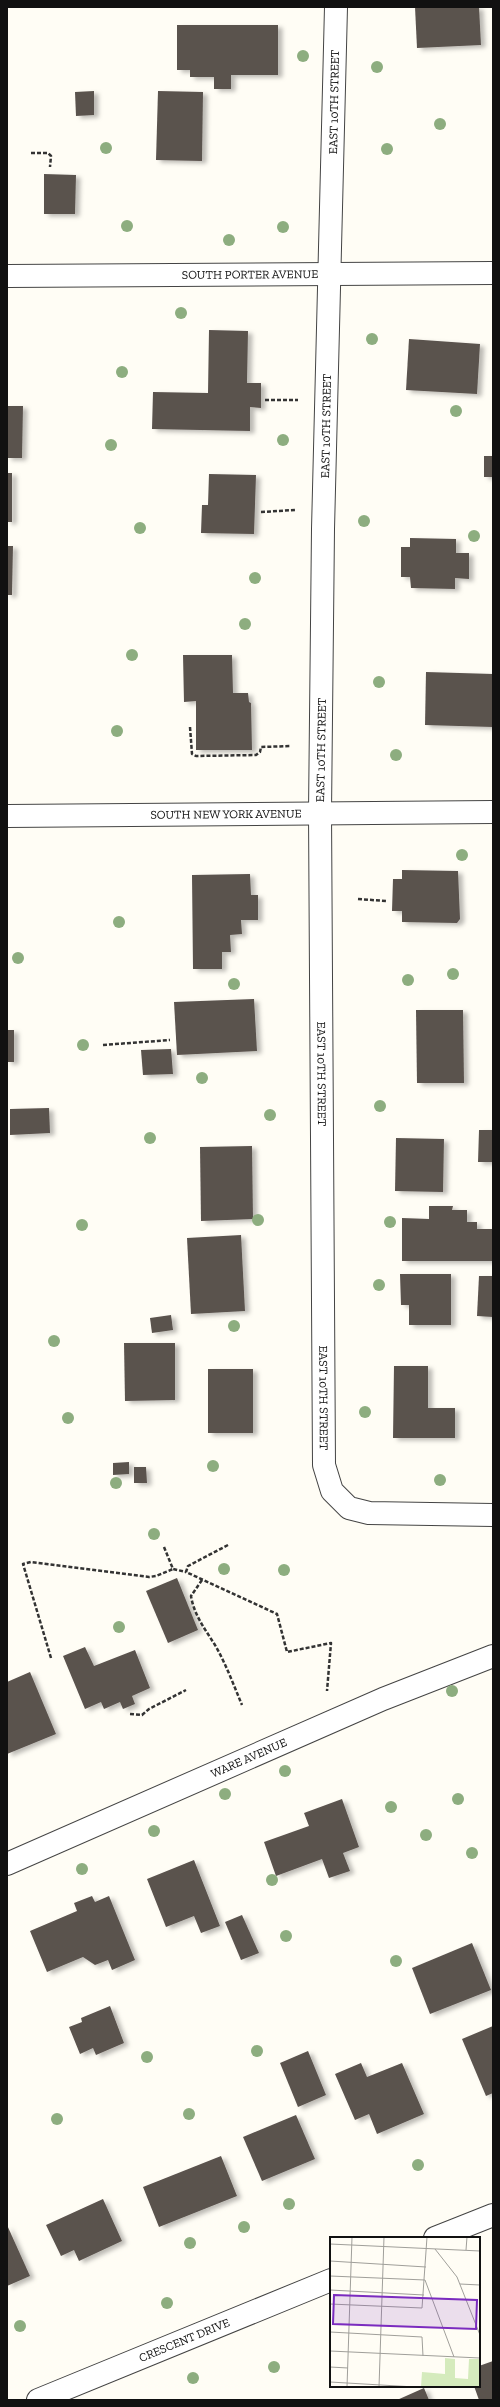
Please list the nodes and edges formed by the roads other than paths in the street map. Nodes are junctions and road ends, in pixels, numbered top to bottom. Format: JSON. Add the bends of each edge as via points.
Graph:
{"nodes":[{"id":1,"x":336,"y":7,"type":"edge"},
{"id":2,"x":493,"y":273,"type":"edge"},
{"id":3,"x":7,"y":276,"type":"edge"},
{"id":4,"x":329,"y":276,"type":"junction"},
{"id":5,"x":320,"y":812,"type":"junction"},
{"id":6,"x":493,"y":812,"type":"edge"},
{"id":7,"x":7,"y":816,"type":"edge"},
{"id":8,"x":493,"y":1515,"type":"edge"},
{"id":9,"x":493,"y":1656,"type":"edge"},
{"id":10,"x":7,"y":1864,"type":"edge"},
{"id":11,"x":493,"y":2215,"type":"edge"},
{"id":12,"x":438,"y":2237,"type":"edge"},
{"id":13,"x":330,"y":2280,"type":"edge"},
{"id":14,"x":38,"y":2400,"type":"edge"}],
"edges":[{"from":1,"to":4,"type":"street","name":"EAST 10TH STREET"},
{"from":2,"to":4,"type":"street","name":"SOUTH PORTER AVENUE"},
{"from":3,"to":4,"type":"street","name":"SOUTH PORTER AVENUE"},
{"from":4,"to":5,"type":"street","name":"EAST 10TH STREET"},
{"from":5,"to":6,"type":"street","name":"SOUTH NEW YORK AVENUE"},
{"from":5,"to":7,"type":"street","name":"SOUTH NEW YORK AVENUE"},
{"from":5,"to":8,"type":"street","name":"EAST 10TH STREET","via":[[324,1465],[332,1491],[349,1508],[369,1512]]},
{"from":9,"to":10,"type":"street","name":"WARE AVENUE","via":[[383,1699]]},
{"from":11,"to":12,"type":"street"},
{"from":13,"to":14,"type":"street","name":"CRESCENT DRIVE"}]}
